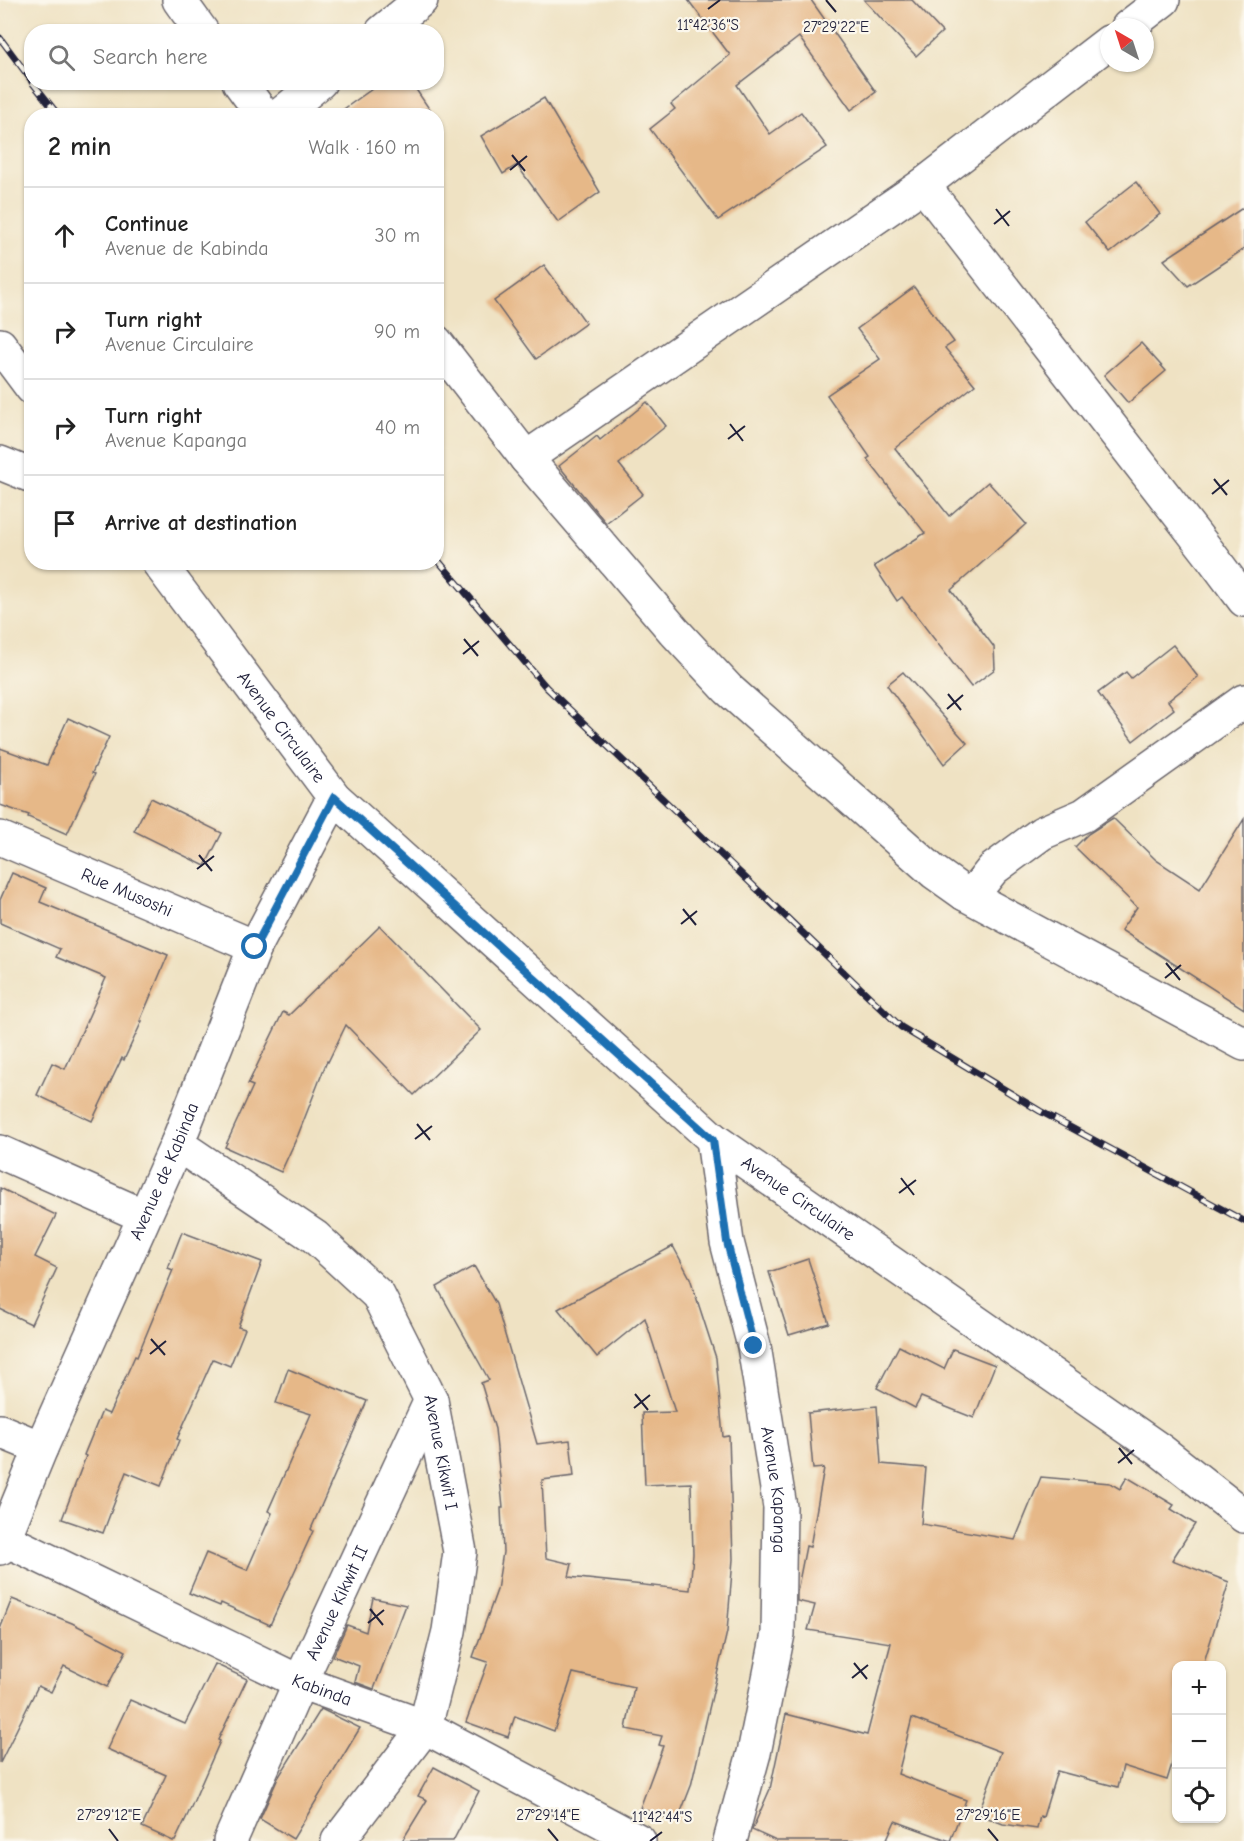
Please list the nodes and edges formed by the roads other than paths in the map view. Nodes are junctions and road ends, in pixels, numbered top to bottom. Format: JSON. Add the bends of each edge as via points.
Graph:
{"nodes":[{"id":1,"x":179,"y":0,"type":"edge"},
{"id":2,"x":421,"y":0,"type":"edge"},
{"id":3,"x":1163,"y":0,"type":"edge"},
{"id":4,"x":1140,"y":18,"type":"edge"},
{"id":5,"x":196,"y":24,"type":"edge"},
{"id":6,"x":392,"y":24,"type":"edge"},
{"id":7,"x":1100,"y":49,"type":"edge"},
{"id":8,"x":245,"y":90,"type":"edge"},
{"id":9,"x":310,"y":90,"type":"edge"},
{"id":10,"x":258,"y":108,"type":"edge"},
{"id":11,"x":289,"y":108,"type":"edge"},
{"id":12,"x":923,"y":185,"type":"junction"},
{"id":13,"x":0,"y":345,"type":"edge"},
{"id":14,"x":444,"y":352,"type":"edge"},
{"id":15,"x":24,"y":377,"type":"edge"},
{"id":16,"x":526,"y":458,"type":"junction"},
{"id":17,"x":0,"y":463,"type":"edge"},
{"id":18,"x":24,"y":473,"type":"edge"},
{"id":19,"x":164,"y":570,"type":"edge"},
{"id":20,"x":1244,"y":600,"type":"edge"},
{"id":21,"x":1244,"y":701,"type":"edge"},
{"id":22,"x":334,"y":797,"type":"junction"},
{"id":23,"x":0,"y":838,"type":"edge"},
{"id":24,"x":965,"y":894,"type":"junction"},
{"id":25,"x":255,"y":947,"type":"junction"},
{"id":26,"x":1244,"y":1044,"type":"edge"},
{"id":27,"x":713,"y":1140,"type":"junction"},
{"id":28,"x":177,"y":1144,"type":"junction"},
{"id":29,"x":0,"y":1152,"type":"edge"},
{"id":30,"x":144,"y":1216,"type":"junction"},
{"id":31,"x":431,"y":1400,"type":"junction"},
{"id":32,"x":0,"y":1431,"type":"edge"},
{"id":33,"x":41,"y":1448,"type":"junction"},
{"id":34,"x":1244,"y":1516,"type":"edge"},
{"id":35,"x":2,"y":1543,"type":"edge"},
{"id":36,"x":300,"y":1682,"type":"junction"},
{"id":37,"x":425,"y":1728,"type":"junction"},
{"id":38,"x":230,"y":1841,"type":"edge"},
{"id":39,"x":338,"y":1841,"type":"edge"},
{"id":40,"x":639,"y":1841,"type":"edge"},
{"id":41,"x":730,"y":1841,"type":"edge"}],
"edges":[{"from":1,"to":5,"type":"street"},
{"from":2,"to":6,"type":"street"},
{"from":3,"to":4,"type":"street"},
{"from":7,"to":12,"type":"street"},
{"from":8,"to":10,"type":"street"},
{"from":9,"to":11,"type":"street"},
{"from":12,"to":16,"type":"street"},
{"from":12,"to":20,"type":"street"},
{"from":13,"to":15,"type":"street"},
{"from":14,"to":16,"type":"street"},
{"from":16,"to":24,"type":"street","via":[[728,689],[934,872]]},
{"from":17,"to":18,"type":"street"},
{"from":19,"to":22,"type":"street","name":"Avenue Circulaire"},
{"from":21,"to":24,"type":"street","via":[[1084,815],[1042,834],[993,868],[973,892]]},
{"from":22,"to":25,"type":"street","name":"Avenue de Kabinda"},
{"from":22,"to":27,"type":"street","name":"Avenue Circulaire"},
{"from":23,"to":25,"type":"street","name":"Rue Musoshi"},
{"from":24,"to":26,"type":"street"},
{"from":25,"to":28,"type":"street","name":"Avenue de Kabinda"},
{"from":27,"to":34,"type":"street","name":"Avenue Circulaire","via":[[1160,1449]]},
{"from":27,"to":41,"type":"street","name":"Avenue Kapanga","via":[[727,1242],[754,1346],[780,1507],[778,1634],[754,1752]]},
{"from":28,"to":30,"type":"street","name":"Avenue de Kabinda"},
{"from":28,"to":31,"type":"street","name":"Avenue Kikwit I","via":[[315,1237],[378,1295]]},
{"from":29,"to":30,"type":"street"},
{"from":30,"to":33,"type":"street","name":"Avenue de Kabinda"},
{"from":31,"to":36,"type":"street","name":"Avenue Kikwit II"},
{"from":31,"to":37,"type":"street","name":"Avenue Kikwit I","via":[[460,1552],[449,1631]]},
{"from":32,"to":33,"type":"street"},
{"from":33,"to":35,"type":"street","name":"Avenue de Kabinda"},
{"from":35,"to":36,"type":"street","name":"Kabinda"},
{"from":36,"to":37,"type":"street","name":"Kabinda"},
{"from":36,"to":38,"type":"street","name":"Avenue Kikwit II"},
{"from":37,"to":39,"type":"street","name":"Avenue Kikwit I"},
{"from":37,"to":40,"type":"street","name":"Kabinda"}]}
